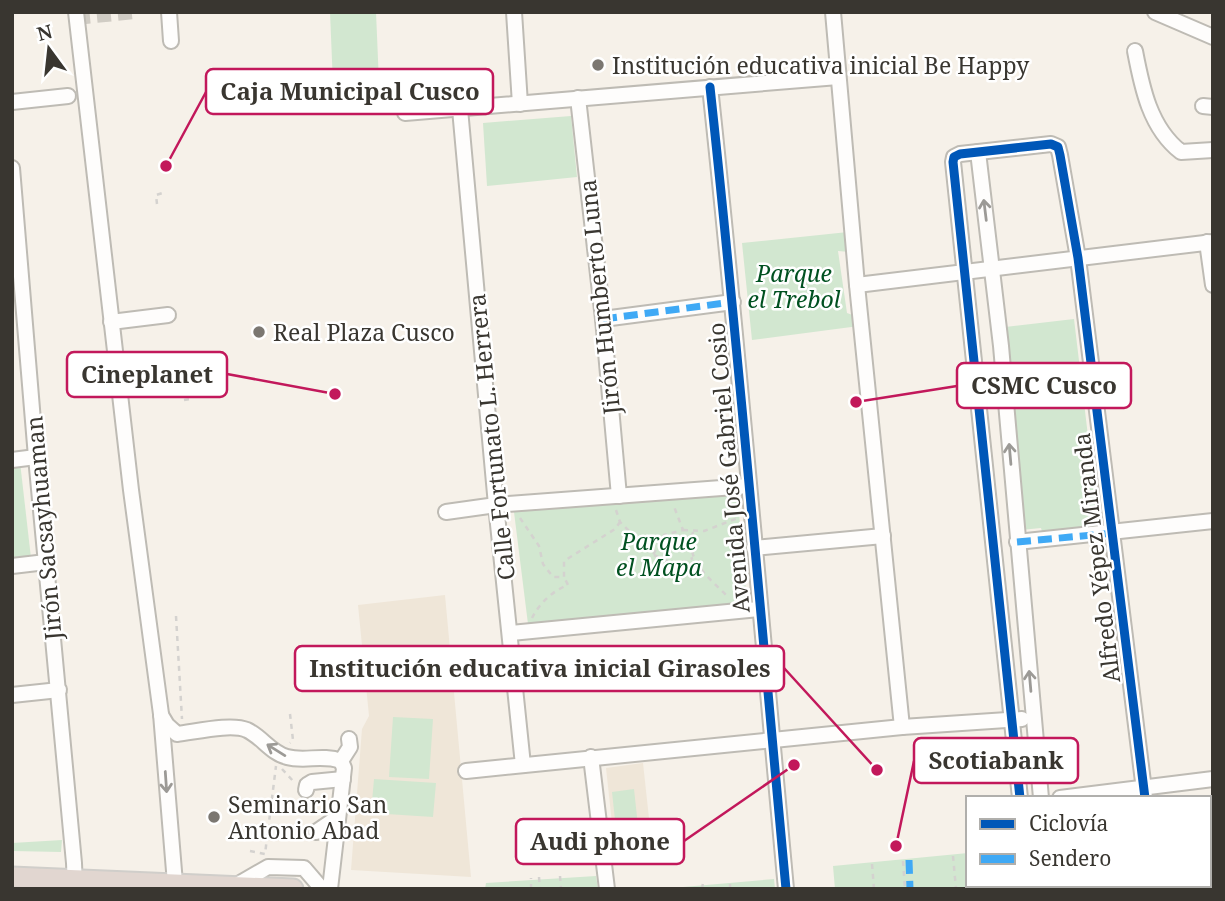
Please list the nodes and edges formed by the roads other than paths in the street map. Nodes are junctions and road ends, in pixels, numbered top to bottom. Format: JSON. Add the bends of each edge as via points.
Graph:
{"nodes":[{"id":1,"x":76,"y":12,"type":"edge"},
{"id":2,"x":169,"y":12,"type":"edge"},
{"id":3,"x":514,"y":12,"type":"edge"},
{"id":4,"x":833,"y":12,"type":"edge"},
{"id":5,"x":1155,"y":12,"type":"edge"},
{"id":6,"x":1213,"y":37,"type":"edge"},
{"id":7,"x":171,"y":41,"type":"dead end"},
{"id":8,"x":1135,"y":51,"type":"dead end"},
{"id":9,"x":838,"y":77,"type":"junction"},
{"id":10,"x":710,"y":87,"type":"junction"},
{"id":11,"x":68,"y":96,"type":"dead end"},
{"id":12,"x":578,"y":98,"type":"junction"},
{"id":13,"x":12,"y":102,"type":"edge"},
{"id":14,"x":520,"y":104,"type":"junction"},
{"id":15,"x":460,"y":110,"type":"junction"},
{"id":16,"x":405,"y":113,"type":"dead end"},
{"id":17,"x":1213,"y":150,"type":"edge"},
{"id":18,"x":978,"y":152,"type":"junction"},
{"id":19,"x":12,"y":168,"type":"edge"},
{"id":20,"x":14,"y":214,"type":"edge"},
{"id":21,"x":1210,"y":242,"type":"edge"},
{"id":22,"x":1078,"y":258,"type":"junction"},
{"id":23,"x":992,"y":269,"type":"junction"},
{"id":24,"x":965,"y":272,"type":"junction"},
{"id":25,"x":857,"y":285,"type":"junction"},
{"id":26,"x":1213,"y":285,"type":"edge"},
{"id":27,"x":733,"y":302,"type":"junction"},
{"id":28,"x":168,"y":315,"type":"dead end"},
{"id":29,"x":603,"y":319,"type":"junction"},
{"id":30,"x":111,"y":322,"type":"junction"},
{"id":31,"x":19,"y":337,"type":"edge"},
{"id":32,"x":36,"y":457,"type":"junction"},
{"id":33,"x":12,"y":460,"type":"edge"},
{"id":34,"x":748,"y":486,"type":"junction"},
{"id":35,"x":616,"y":499,"type":"junction"},
{"id":36,"x":496,"y":505,"type":"junction"},
{"id":37,"x":446,"y":512,"type":"dead end"},
{"id":38,"x":1213,"y":521,"type":"edge"},
{"id":39,"x":1114,"y":533,"type":"junction"},
{"id":40,"x":883,"y":536,"type":"junction"},
{"id":41,"x":1017,"y":542,"type":"junction"},
{"id":42,"x":754,"y":548,"type":"junction"},
{"id":43,"x":46,"y":562,"type":"junction"},
{"id":44,"x":12,"y":566,"type":"edge"},
{"id":45,"x":760,"y":609,"type":"junction"},
{"id":46,"x":511,"y":633,"type":"junction"},
{"id":47,"x":59,"y":690,"type":"junction"},
{"id":48,"x":12,"y":695,"type":"edge"},
{"id":49,"x":161,"y":714,"type":"junction"},
{"id":50,"x":1033,"y":718,"type":"junction"},
{"id":51,"x":1013,"y":719,"type":"junction"},
{"id":52,"x":902,"y":727,"type":"junction"},
{"id":53,"x":180,"y":733,"type":"junction"},
{"id":54,"x":349,"y":739,"type":"dead end"},
{"id":55,"x":772,"y":741,"type":"junction"},
{"id":56,"x":164,"y":757,"type":"junction"},
{"id":57,"x":591,"y":757,"type":"junction"},
{"id":58,"x":341,"y":761,"type":"junction"},
{"id":59,"x":523,"y":765,"type":"junction"},
{"id":60,"x":466,"y":771,"type":"dead end"},
{"id":61,"x":343,"y":779,"type":"junction"},
{"id":62,"x":1213,"y":779,"type":"edge"},
{"id":63,"x":307,"y":788,"type":"road end"},
{"id":64,"x":1144,"y":793,"type":"edge"},
{"id":65,"x":1020,"y":796,"type":"edge"},
{"id":66,"x":1041,"y":796,"type":"edge"},
{"id":67,"x":1094,"y":796,"type":"edge"},
{"id":68,"x":338,"y":817,"type":"junction"},
{"id":69,"x":316,"y":832,"type":"dead end"},
{"id":70,"x":12,"y":877,"type":"edge"},
{"id":71,"x":175,"y":883,"type":"junction"},
{"id":72,"x":75,"y":884,"type":"edge"},
{"id":73,"x":235,"y":886,"type":"junction"},
{"id":74,"x":293,"y":889,"type":"edge"},
{"id":75,"x":322,"y":889,"type":"edge"},
{"id":76,"x":330,"y":889,"type":"edge"},
{"id":77,"x":607,"y":889,"type":"edge"},
{"id":78,"x":786,"y":889,"type":"edge"}],
"edges":[{"from":1,"to":30,"type":"street"},
{"from":2,"to":7,"type":"street"},
{"from":3,"to":14,"type":"street"},
{"from":4,"to":9,"type":"street"},
{"from":5,"to":6,"type":"street"},
{"from":8,"to":17,"type":"street","via":[[1144,96],[1168,142],[1181,152]]},
{"from":9,"to":10,"type":"street"},
{"from":9,"to":25,"type":"street"},
{"from":10,"to":12,"type":"street"},
{"from":10,"to":27,"type":"street","name":"Avenida José Gabriel Cosio"},
{"from":11,"to":13,"type":"street"},
{"from":12,"to":14,"type":"street"},
{"from":12,"to":29,"type":"street","name":"Jirón Humberto Luna"},
{"from":14,"to":15,"type":"street"},
{"from":15,"to":16,"type":"street"},
{"from":15,"to":36,"type":"street","name":"Calle Fortunato L. Herrera"},
{"from":18,"to":22,"type":"street","name":"Alfredo Yépez Miranda","via":[[1058,147]]},
{"from":23,"to":18,"type":"street","one_way":true},
{"from":18,"to":24,"type":"street","via":[[954,157]]},
{"from":19,"to":20,"type":"street","name":"Jirón Sacsayhuaman"},
{"from":20,"to":31,"type":"street","name":"Jirón Sacsayhuaman"},
{"from":21,"to":22,"type":"street"},
{"from":21,"to":26,"type":"street"},
{"from":22,"to":23,"type":"street"},
{"from":22,"to":39,"type":"street","name":"Alfredo Yépez Miranda"},
{"from":23,"to":24,"type":"street"},
{"from":41,"to":23,"type":"street","one_way":true},
{"from":24,"to":25,"type":"street"},
{"from":24,"to":51,"type":"street"},
{"from":25,"to":40,"type":"street"},
{"from":27,"to":29,"type":"street"},
{"from":27,"to":34,"type":"street","name":"Avenida José Gabriel Cosio"},
{"from":28,"to":30,"type":"street"},
{"from":29,"to":35,"type":"street","name":"Jirón Humberto Luna"},
{"from":30,"to":49,"type":"street"},
{"from":31,"to":32,"type":"street","name":"Jirón Sacsayhuaman"},
{"from":32,"to":33,"type":"street"},
{"from":32,"to":43,"type":"street","name":"Jirón Sacsayhuaman"},
{"from":34,"to":35,"type":"street"},
{"from":34,"to":42,"type":"street","name":"Avenida José Gabriel Cosio"},
{"from":35,"to":36,"type":"street"},
{"from":36,"to":37,"type":"street"},
{"from":36,"to":46,"type":"street","name":"Calle Fortunato L. Herrera"},
{"from":38,"to":39,"type":"street"},
{"from":39,"to":41,"type":"street"},
{"from":39,"to":64,"type":"street","name":"Alfredo Yépez Miranda"},
{"from":40,"to":42,"type":"street"},
{"from":40,"to":52,"type":"street"},
{"from":50,"to":41,"type":"street","one_way":true},
{"from":42,"to":45,"type":"street","name":"Avenida José Gabriel Cosio"},
{"from":43,"to":44,"type":"street"},
{"from":43,"to":47,"type":"street","name":"Jirón Sacsayhuaman"},
{"from":45,"to":46,"type":"street"},
{"from":45,"to":55,"type":"street","name":"Avenida José Gabriel Cosio"},
{"from":46,"to":59,"type":"street","name":"Calle Fortunato L. Herrera"},
{"from":47,"to":48,"type":"street"},
{"from":47,"to":72,"type":"street","name":"Jirón Sacsayhuaman"},
{"from":49,"to":53,"type":"street"},
{"from":49,"to":56,"type":"street"},
{"from":50,"to":51,"type":"street"},
{"from":50,"to":66,"type":"street"},
{"from":51,"to":52,"type":"street"},
{"from":51,"to":65,"type":"street"},
{"from":52,"to":55,"type":"street"},
{"from":53,"to":56,"type":"street"},
{"from":58,"to":53,"type":"street","one_way":true,"via":[[328,756],[279,755],[238,727]]},
{"from":54,"to":58,"type":"street","via":[[350,747]]},
{"from":55,"to":57,"type":"street"},
{"from":55,"to":78,"type":"street","name":"Avenida José Gabriel Cosio"},
{"from":56,"to":71,"type":"street","one_way":true},
{"from":57,"to":59,"type":"street"},
{"from":57,"to":77,"type":"street"},
{"from":58,"to":61,"type":"street"},
{"from":59,"to":60,"type":"street"},
{"from":61,"to":63,"type":"street","via":[[312,782]]},
{"from":61,"to":68,"type":"street"},
{"from":62,"to":64,"type":"street"},
{"from":64,"to":67,"type":"street"},
{"from":68,"to":69,"type":"street"},
{"from":68,"to":76,"type":"street"},
{"from":70,"to":72,"type":"highway"},
{"from":71,"to":72,"type":"highway"},
{"from":71,"to":73,"type":"highway"},
{"from":73,"to":74,"type":"highway"},
{"from":73,"to":75,"type":"street","via":[[268,867],[304,868]]}]}
